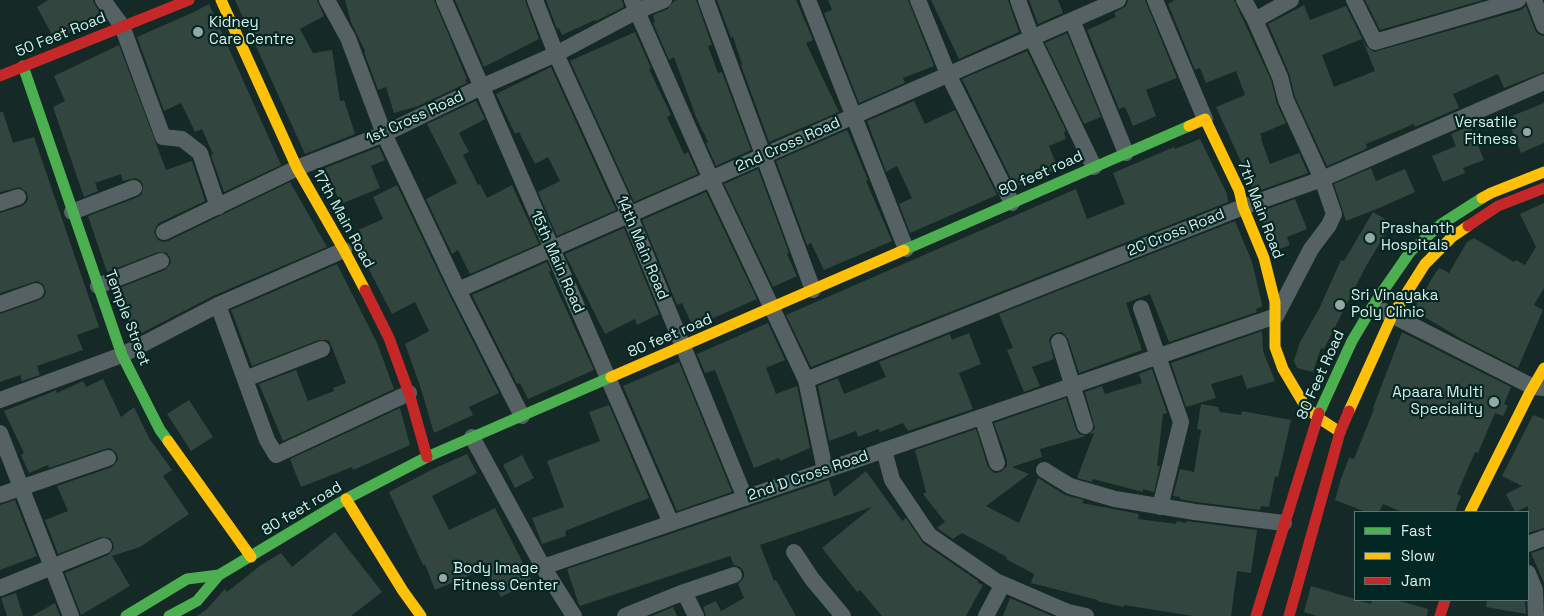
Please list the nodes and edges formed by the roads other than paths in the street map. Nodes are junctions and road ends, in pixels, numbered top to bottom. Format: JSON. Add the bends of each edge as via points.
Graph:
{"nodes":[{"id":1,"x":103,"y":0,"type":"edge"},
{"id":2,"x":189,"y":0,"type":"edge"},
{"id":3,"x":221,"y":0,"type":"edge"},
{"id":4,"x":327,"y":0,"type":"edge"},
{"id":5,"x":444,"y":0,"type":"edge"},
{"id":6,"x":535,"y":0,"type":"edge"},
{"id":7,"x":664,"y":0,"type":"edge"},
{"id":8,"x":706,"y":0,"type":"edge"},
{"id":9,"x":808,"y":0,"type":"edge"},
{"id":10,"x":918,"y":0,"type":"edge"},
{"id":11,"x":1018,"y":0,"type":"edge"},
{"id":12,"x":1118,"y":0,"type":"edge"},
{"id":13,"x":1155,"y":0,"type":"edge"},
{"id":14,"x":1244,"y":0,"type":"edge"},
{"id":15,"x":1292,"y":0,"type":"edge"},
{"id":16,"x":1354,"y":0,"type":"edge"},
{"id":17,"x":1518,"y":0,"type":"edge"},
{"id":18,"x":1534,"y":0,"type":"edge"},
{"id":19,"x":635,"y":6,"type":"edge"},
{"id":20,"x":1072,"y":20,"type":"junction"},
{"id":21,"x":1255,"y":20,"type":"junction"},
{"id":22,"x":122,"y":26,"type":"junction"},
{"id":23,"x":1544,"y":26,"type":"edge"},
{"id":24,"x":1032,"y":38,"type":"junction"},
{"id":25,"x":556,"y":54,"type":"junction"},
{"id":26,"x":23,"y":66,"type":"junction"},
{"id":27,"x":948,"y":74,"type":"junction"},
{"id":28,"x":0,"y":76,"type":"edge"},
{"id":29,"x":1544,"y":82,"type":"edge"},
{"id":30,"x":481,"y":87,"type":"junction"},
{"id":31,"x":854,"y":116,"type":"junction"},
{"id":32,"x":1205,"y":119,"type":"junction"},
{"id":33,"x":384,"y":134,"type":"junction"},
{"id":34,"x":1126,"y":153,"type":"junction"},
{"id":35,"x":764,"y":156,"type":"junction"},
{"id":36,"x":1094,"y":167,"type":"junction"},
{"id":37,"x":297,"y":168,"type":"junction"},
{"id":38,"x":1544,"y":172,"type":"edge"},
{"id":39,"x":711,"y":179,"type":"junction"},
{"id":40,"x":1322,"y":179,"type":"junction"},
{"id":41,"x":134,"y":188,"type":"dead end"},
{"id":42,"x":1544,"y":188,"type":"edge"},
{"id":43,"x":18,"y":197,"type":"dead end"},
{"id":44,"x":0,"y":203,"type":"edge"},
{"id":45,"x":1012,"y":203,"type":"junction"},
{"id":46,"x":218,"y":207,"type":"junction"},
{"id":47,"x":1243,"y":207,"type":"junction"},
{"id":48,"x":72,"y":212,"type":"junction"},
{"id":49,"x":629,"y":214,"type":"junction"},
{"id":50,"x":1440,"y":225,"type":"junction"},
{"id":51,"x":164,"y":232,"type":"dead end"},
{"id":52,"x":1452,"y":237,"type":"junction"},
{"id":53,"x":551,"y":249,"type":"junction"},
{"id":54,"x":906,"y":249,"type":"junction"},
{"id":55,"x":344,"y":250,"type":"junction"},
{"id":56,"x":161,"y":261,"type":"dead end"},
{"id":57,"x":98,"y":286,"type":"junction"},
{"id":58,"x":458,"y":290,"type":"junction"},
{"id":59,"x":813,"y":290,"type":"junction"},
{"id":60,"x":36,"y":291,"type":"dead end"},
{"id":61,"x":0,"y":304,"type":"edge"},
{"id":62,"x":218,"y":304,"type":"junction"},
{"id":63,"x":1374,"y":304,"type":"junction"},
{"id":64,"x":772,"y":308,"type":"junction"},
{"id":65,"x":1141,"y":308,"type":"dead end"},
{"id":66,"x":1276,"y":316,"type":"junction"},
{"id":67,"x":1392,"y":316,"type":"junction"},
{"id":68,"x":1059,"y":342,"type":"dead end"},
{"id":69,"x":684,"y":346,"type":"junction"},
{"id":70,"x":322,"y":349,"type":"dead end"},
{"id":71,"x":122,"y":355,"type":"junction"},
{"id":72,"x":1158,"y":356,"type":"junction"},
{"id":73,"x":1544,"y":368,"type":"edge"},
{"id":74,"x":608,"y":378,"type":"junction"},
{"id":75,"x":244,"y":379,"type":"junction"},
{"id":76,"x":806,"y":380,"type":"junction"},
{"id":77,"x":1073,"y":385,"type":"junction"},
{"id":78,"x":1539,"y":387,"type":"edge"},
{"id":79,"x":409,"y":393,"type":"junction"},
{"id":80,"x":0,"y":400,"type":"edge"},
{"id":81,"x":522,"y":416,"type":"junction"},
{"id":82,"x":982,"y":417,"type":"junction"},
{"id":83,"x":1317,"y":417,"type":"junction"},
{"id":84,"x":1085,"y":426,"type":"dead end"},
{"id":85,"x":1340,"y":432,"type":"junction"},
{"id":86,"x":0,"y":433,"type":"edge"},
{"id":87,"x":472,"y":437,"type":"junction"},
{"id":88,"x":884,"y":450,"type":"junction"},
{"id":89,"x":427,"y":457,"type":"junction"},
{"id":90,"x":108,"y":458,"type":"dead end"},
{"id":91,"x":996,"y":463,"type":"dead end"},
{"id":92,"x":824,"y":470,"type":"junction"},
{"id":93,"x":1044,"y":470,"type":"dead end"},
{"id":94,"x":22,"y":488,"type":"junction"},
{"id":95,"x":0,"y":495,"type":"edge"},
{"id":96,"x":745,"y":498,"type":"junction"},
{"id":97,"x":346,"y":499,"type":"junction"},
{"id":98,"x":1160,"y":506,"type":"junction"},
{"id":99,"x":1470,"y":511,"type":"edge"},
{"id":100,"x":671,"y":523,"type":"junction"},
{"id":101,"x":1284,"y":523,"type":"junction"},
{"id":102,"x":1544,"y":538,"type":"edge"},
{"id":103,"x":1529,"y":544,"type":"edge"},
{"id":104,"x":104,"y":546,"type":"dead end"},
{"id":105,"x":794,"y":552,"type":"dead end"},
{"id":106,"x":251,"y":557,"type":"junction"},
{"id":107,"x":543,"y":567,"type":"junction"},
{"id":108,"x":52,"y":568,"type":"junction"},
{"id":109,"x":220,"y":575,"type":"junction"},
{"id":110,"x":734,"y":575,"type":"dead end"},
{"id":111,"x":1529,"y":575,"type":"edge"},
{"id":112,"x":1003,"y":584,"type":"junction"},
{"id":113,"x":0,"y":588,"type":"edge"},
{"id":114,"x":684,"y":592,"type":"junction"},
{"id":115,"x":1445,"y":601,"type":"edge"},
{"id":116,"x":71,"y":616,"type":"edge"},
{"id":117,"x":126,"y":616,"type":"edge"},
{"id":118,"x":169,"y":616,"type":"edge"},
{"id":119,"x":421,"y":616,"type":"edge"},
{"id":120,"x":574,"y":616,"type":"edge"},
{"id":121,"x":625,"y":616,"type":"edge"},
{"id":122,"x":696,"y":616,"type":"edge"},
{"id":123,"x":843,"y":616,"type":"edge"},
{"id":124,"x":986,"y":616,"type":"edge"},
{"id":125,"x":1086,"y":616,"type":"edge"},
{"id":126,"x":1256,"y":616,"type":"edge"},
{"id":127,"x":1290,"y":616,"type":"edge"},
{"id":128,"x":1440,"y":616,"type":"edge"},
{"id":129,"x":1536,"y":616,"type":"edge"}],
"edges":[{"from":1,"to":22,"type":"street"},
{"from":2,"to":22,"type":"street","name":"50 Feet Road"},
{"from":3,"to":37,"type":"street","name":"17th Main Road"},
{"from":4,"to":33,"type":"street","via":[[348,38]]},
{"from":5,"to":30,"type":"street","name":"15th Main Road"},
{"from":6,"to":25,"type":"street","name":"14th Main Road"},
{"from":7,"to":19,"type":"street","name":"1st Cross Road"},
{"from":8,"to":35,"type":"street"},
{"from":9,"to":31,"type":"street"},
{"from":10,"to":27,"type":"street"},
{"from":11,"to":24,"type":"street"},
{"from":12,"to":20,"type":"street","name":"2nd Cross Road"},
{"from":13,"to":32,"type":"street"},
{"from":14,"to":21,"type":"street"},
{"from":15,"to":21,"type":"street"},
{"from":16,"to":17,"type":"street","via":[[1375,42]]},
{"from":18,"to":23,"type":"street"},
{"from":19,"to":25,"type":"street","name":"1st Cross Road"},
{"from":19,"to":39,"type":"street"},
{"from":20,"to":24,"type":"street","name":"2nd Cross Road"},
{"from":20,"to":34,"type":"street"},
{"from":21,"to":40,"type":"street"},
{"from":22,"to":26,"type":"street","name":"50 Feet Road"},
{"from":22,"to":46,"type":"street","via":[[163,136],[182,139],[200,153]]},
{"from":24,"to":27,"type":"street","name":"2nd Cross Road"},
{"from":24,"to":36,"type":"street"},
{"from":25,"to":30,"type":"street","name":"1st Cross Road"},
{"from":25,"to":49,"type":"street","name":"14th Main Road"},
{"from":26,"to":28,"type":"street","name":"50 Feet Road"},
{"from":26,"to":48,"type":"street","name":"Temple Street"},
{"from":27,"to":31,"type":"street","name":"2nd Cross Road"},
{"from":27,"to":45,"type":"street"},
{"from":29,"to":40,"type":"street","name":"2C Cross Road"},
{"from":30,"to":33,"type":"street","name":"1st Cross Road"},
{"from":30,"to":53,"type":"street","name":"15th Main Road"},
{"from":31,"to":35,"type":"street","name":"2nd Cross Road"},
{"from":31,"to":54,"type":"street"},
{"from":32,"to":34,"type":"street","name":"80 feet road"},
{"from":32,"to":47,"type":"street","name":"7th Main Road","via":[[1239,190]]},
{"from":33,"to":37,"type":"street","name":"1st Cross Road"},
{"from":33,"to":58,"type":"street"},
{"from":34,"to":36,"type":"street","name":"80 feet road"},
{"from":35,"to":39,"type":"street","name":"2nd Cross Road"},
{"from":35,"to":59,"type":"street"},
{"from":36,"to":45,"type":"street","name":"80 feet road"},
{"from":37,"to":46,"type":"street","name":"1st Cross Road"},
{"from":37,"to":55,"type":"street","name":"17th Main Road"},
{"from":38,"to":50,"type":"street","name":"80 Feet Road","via":[[1491,193]]},
{"from":39,"to":49,"type":"street","name":"2nd Cross Road"},
{"from":39,"to":64,"type":"street"},
{"from":40,"to":47,"type":"street","name":"2C Cross Road"},
{"from":40,"to":66,"type":"street","via":[[1334,214],[1311,249]]},
{"from":41,"to":48,"type":"street"},
{"from":42,"to":52,"type":"street","via":[[1498,206]]},
{"from":43,"to":44,"type":"street"},
{"from":45,"to":54,"type":"street","name":"80 feet road"},
{"from":46,"to":51,"type":"street","name":"1st Cross Road"},
{"from":47,"to":66,"type":"street","name":"7th Main Road","via":[[1264,258],[1276,302]]},
{"from":47,"to":76,"type":"street","name":"2C Cross Road"},
{"from":48,"to":57,"type":"street","name":"Temple Street"},
{"from":49,"to":53,"type":"street","name":"2nd Cross Road"},
{"from":49,"to":69,"type":"street","name":"14th Main Road"},
{"from":50,"to":52,"type":"street"},
{"from":50,"to":63,"type":"street","name":"80 Feet Road","via":[[1410,252]]},
{"from":52,"to":67,"type":"street","via":[[1425,264]]},
{"from":53,"to":58,"type":"street","name":"2nd Cross Road"},
{"from":53,"to":74,"type":"street","name":"15th Main Road"},
{"from":54,"to":59,"type":"street","name":"80 feet road"},
{"from":55,"to":62,"type":"street"},
{"from":55,"to":79,"type":"street","name":"17th Main Road","via":[[389,338]]},
{"from":56,"to":57,"type":"street"},
{"from":57,"to":71,"type":"street","name":"Temple Street"},
{"from":58,"to":81,"type":"street"},
{"from":59,"to":64,"type":"street","name":"80 feet road"},
{"from":60,"to":61,"type":"street"},
{"from":62,"to":71,"type":"street"},
{"from":62,"to":75,"type":"street"},
{"from":63,"to":67,"type":"street"},
{"from":63,"to":83,"type":"street","name":"80 Feet Road","via":[[1352,340]]},
{"from":64,"to":69,"type":"street","name":"80 feet road"},
{"from":64,"to":76,"type":"street"},
{"from":65,"to":72,"type":"street"},
{"from":66,"to":72,"type":"street","name":"2nd D Cross Road"},
{"from":66,"to":83,"type":"street","name":"7th Main Road","via":[[1275,347],[1283,369],[1305,406]]},
{"from":67,"to":78,"type":"street"},
{"from":67,"to":85,"type":"street"},
{"from":68,"to":77,"type":"street"},
{"from":69,"to":74,"type":"street","name":"80 feet road"},
{"from":69,"to":96,"type":"street","name":"14th Main Road"},
{"from":70,"to":75,"type":"street"},
{"from":71,"to":80,"type":"street"},
{"from":71,"to":106,"type":"street","name":"Temple Street","via":[[160,430]]},
{"from":72,"to":77,"type":"street","name":"2nd D Cross Road"},
{"from":72,"to":98,"type":"street","via":[[1181,422]]},
{"from":73,"to":78,"type":"street"},
{"from":74,"to":81,"type":"street","name":"80 feet road"},
{"from":74,"to":100,"type":"street","name":"15th Main Road"},
{"from":75,"to":79,"type":"street","via":[[276,455]]},
{"from":76,"to":92,"type":"street"},
{"from":77,"to":82,"type":"street","name":"2nd D Cross Road"},
{"from":77,"to":84,"type":"street"},
{"from":78,"to":99,"type":"street"},
{"from":79,"to":89,"type":"street","name":"17th Main Road"},
{"from":81,"to":87,"type":"street","name":"80 feet road"},
{"from":82,"to":88,"type":"street","name":"2nd D Cross Road"},
{"from":82,"to":91,"type":"street"},
{"from":83,"to":85,"type":"street","name":"7th Main Road"},
{"from":83,"to":101,"type":"street","name":"80 Feet Road"},
{"from":85,"to":127,"type":"street"},
{"from":86,"to":94,"type":"street"},
{"from":87,"to":89,"type":"street","name":"80 feet road"},
{"from":87,"to":107,"type":"street"},
{"from":88,"to":92,"type":"street","name":"2nd D Cross Road"},
{"from":88,"to":112,"type":"street","via":[[892,480],[929,535]]},
{"from":89,"to":97,"type":"street","name":"80 feet road"},
{"from":90,"to":94,"type":"street"},
{"from":92,"to":96,"type":"street","name":"2nd D Cross Road"},
{"from":93,"to":98,"type":"street","via":[[1070,486]]},
{"from":94,"to":95,"type":"street"},
{"from":94,"to":108,"type":"street"},
{"from":96,"to":100,"type":"street","name":"2nd D Cross Road"},
{"from":97,"to":106,"type":"street","name":"80 feet road"},
{"from":97,"to":119,"type":"street"},
{"from":98,"to":101,"type":"street"},
{"from":100,"to":107,"type":"street","name":"2nd D Cross Road"},
{"from":101,"to":126,"type":"street","name":"80 Feet Road"},
{"from":102,"to":103,"type":"street"},
{"from":104,"to":108,"type":"street"},
{"from":105,"to":123,"type":"street"},
{"from":106,"to":109,"type":"street","name":"80 feet road"},
{"from":107,"to":120,"type":"street"},
{"from":108,"to":113,"type":"street"},
{"from":108,"to":116,"type":"street"},
{"from":109,"to":117,"type":"street","via":[[187,580]]},
{"from":109,"to":118,"type":"street","name":"80 feet road","via":[[197,602]]},
{"from":110,"to":114,"type":"street"},
{"from":111,"to":129,"type":"street","via":[[1535,590]]},
{"from":112,"to":124,"type":"street"},
{"from":112,"to":125,"type":"street","via":[[1068,612]]},
{"from":114,"to":121,"type":"street"},
{"from":114,"to":122,"type":"street"},
{"from":115,"to":128,"type":"street"}]}
